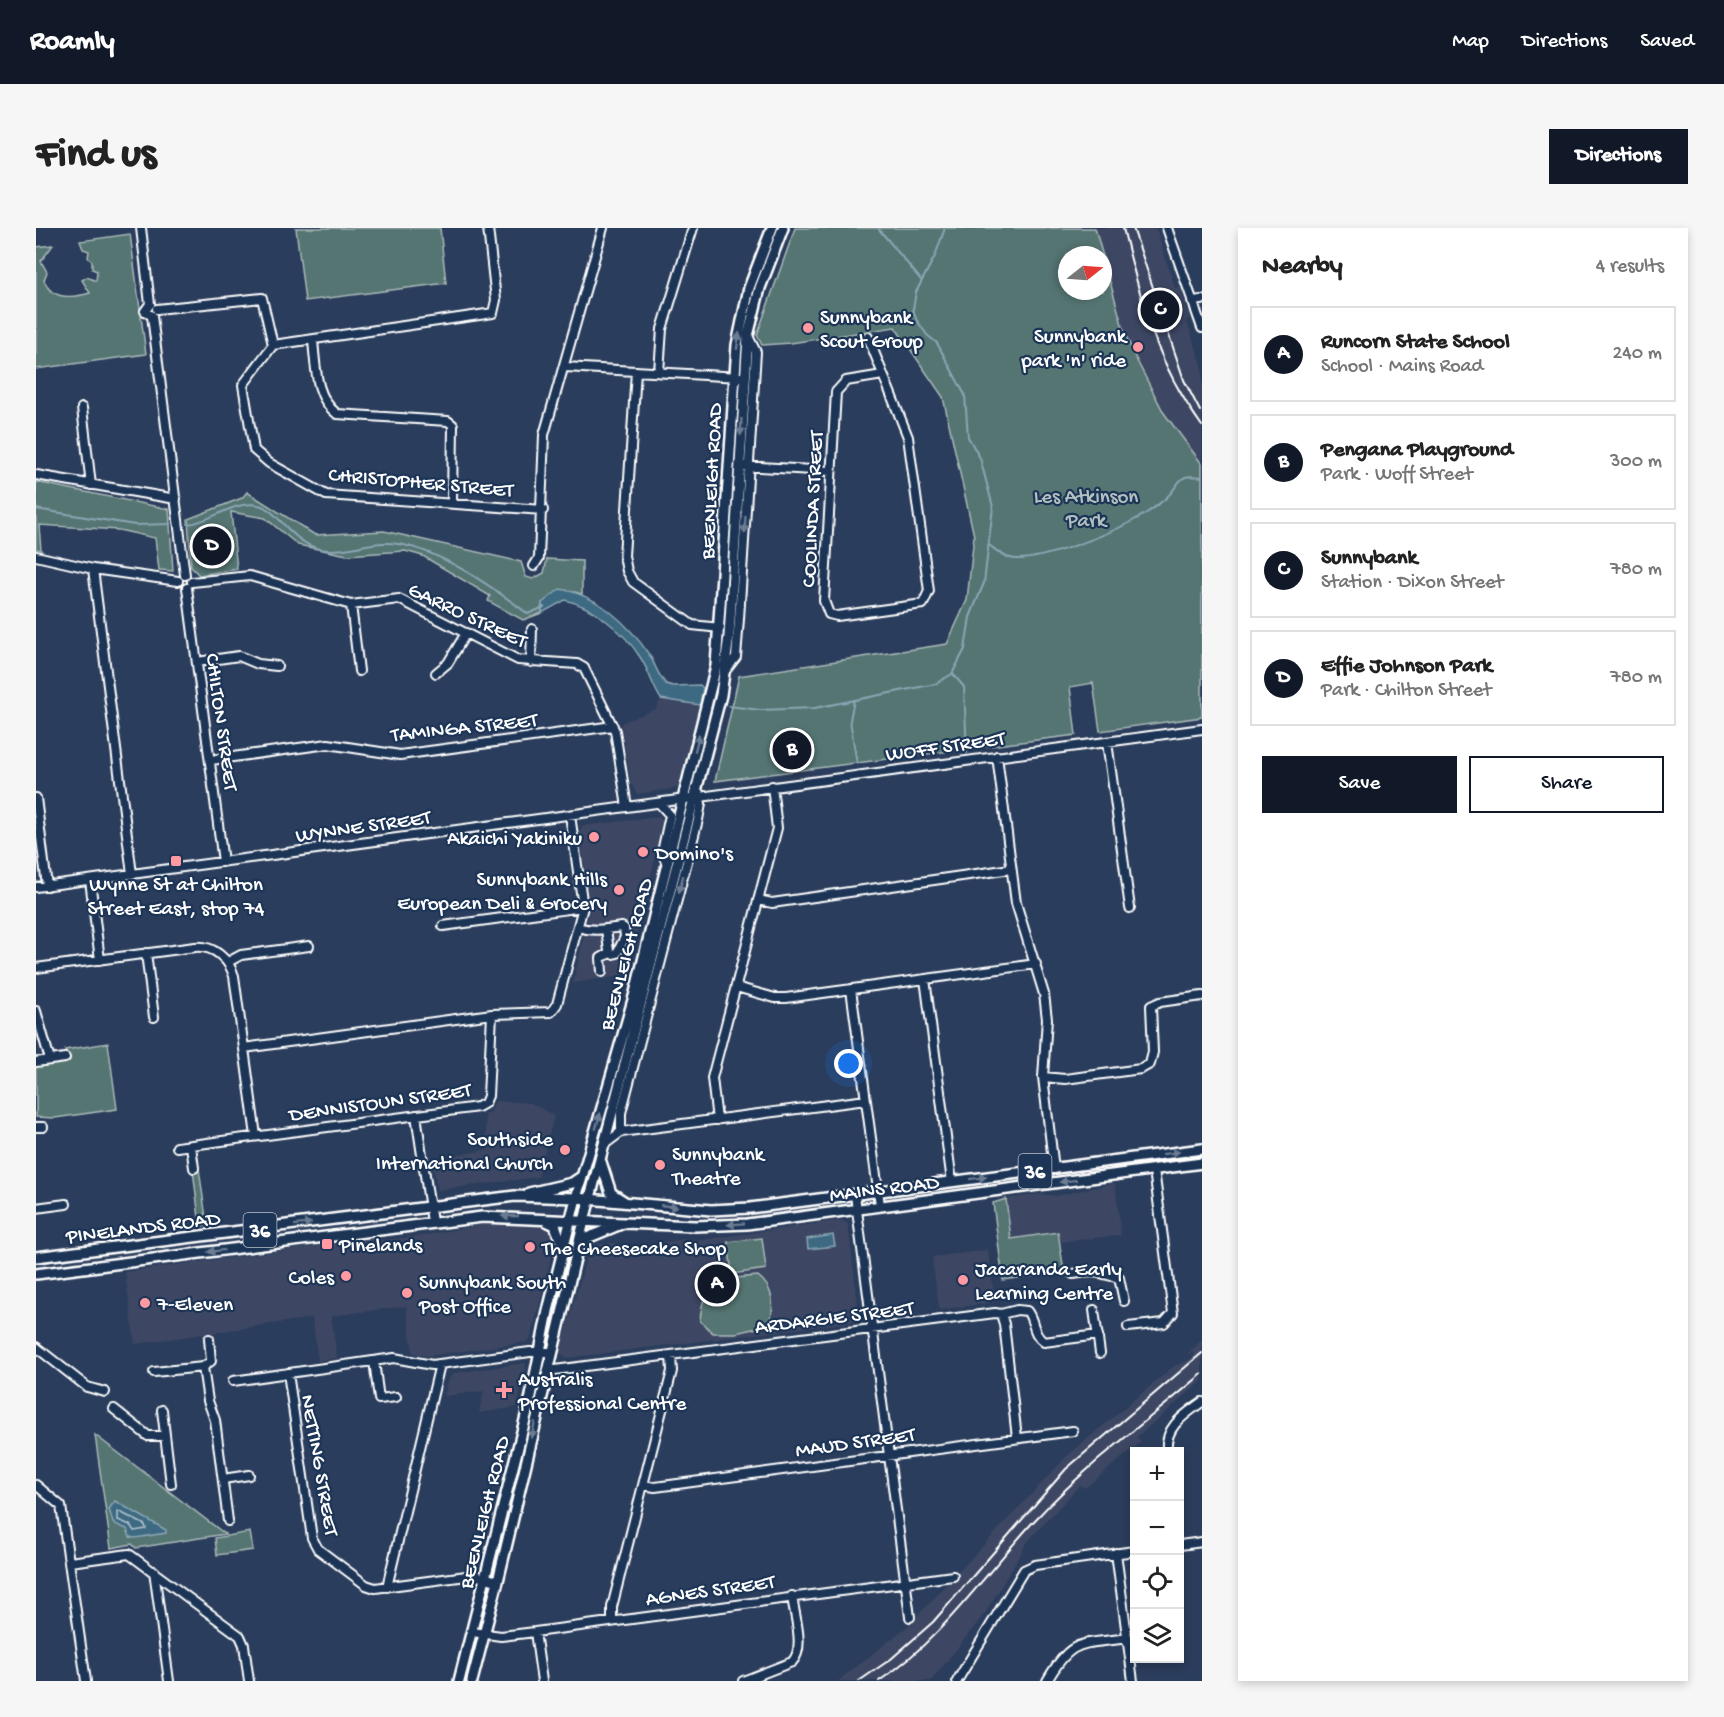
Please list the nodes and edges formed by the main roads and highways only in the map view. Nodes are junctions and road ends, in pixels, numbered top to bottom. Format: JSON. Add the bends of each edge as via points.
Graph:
{"nodes":[{"id":1,"x":772,"y":228,"type":"edge"},
{"id":2,"x":783,"y":228,"type":"edge"},
{"id":3,"x":739,"y":376,"type":"junction"},
{"id":4,"x":739,"y":466,"type":"junction"},
{"id":5,"x":1202,"y":1149,"type":"edge"},
{"id":6,"x":601,"y":1160,"type":"junction"},
{"id":7,"x":1202,"y":1163,"type":"edge"},
{"id":8,"x":581,"y":1177,"type":"junction"},
{"id":9,"x":515,"y":1196,"type":"junction"},
{"id":10,"x":576,"y":1198,"type":"junction"},
{"id":11,"x":590,"y":1200,"type":"junction"},
{"id":12,"x":626,"y":1203,"type":"junction"},
{"id":13,"x":538,"y":1217,"type":"junction"},
{"id":14,"x":570,"y":1220,"type":"junction"},
{"id":15,"x":584,"y":1221,"type":"junction"},
{"id":16,"x":625,"y":1222,"type":"junction"},
{"id":17,"x":577,"y":1249,"type":"junction"},
{"id":18,"x":563,"y":1251,"type":"junction"},
{"id":19,"x":36,"y":1257,"type":"edge"},
{"id":20,"x":36,"y":1274,"type":"edge"},
{"id":21,"x":458,"y":1680,"type":"edge"},
{"id":22,"x":472,"y":1681,"type":"edge"}],
"edges":[{"from":3,"to":1,"type":"main road","name":"BEENLEIGH ROAD","one_way":true,"via":[[737,345],[749,288]]},
{"from":2,"to":3,"type":"main road","name":"BEENLEIGH ROAD","via":[[760,288]]},
{"from":3,"to":4,"type":"main road","name":"BEENLEIGH ROAD"},
{"from":4,"to":6,"type":"main road","name":"BEENLEIGH ROAD","one_way":true,"via":[[725,671],[697,798]]},
{"from":8,"to":4,"type":"main road","name":"BEENLEIGH ROAD","one_way":true,"via":[[635,993],[716,666]]},
{"from":12,"to":5,"type":"main road","name":"MAINS ROAD","number":"36","one_way":true,"via":[[723,1210]]},
{"from":6,"to":11,"type":"main road","name":"BEENLEIGH ROAD"},
{"from":6,"to":12,"type":"main road","via":[[611,1193]]},
{"from":7,"to":16,"type":"main road","name":"MAINS ROAD","number":"36","one_way":true,"via":[[734,1225]]},
{"from":8,"to":9,"type":"main road","via":[[572,1183]]},
{"from":8,"to":10,"type":"main road","name":"BEENLEIGH ROAD"},
{"from":9,"to":10,"type":"main road","name":"PINELANDS ROAD","number":"36"},
{"from":19,"to":9,"type":"main road","name":"PINELANDS ROAD","number":"36","one_way":true},
{"from":10,"to":11,"type":"main road","name":"MAINS ROAD","number":"36"},
{"from":10,"to":14,"type":"main road","name":"BEENLEIGH ROAD"},
{"from":11,"to":12,"type":"main road","name":"MAINS ROAD","number":"36"},
{"from":11,"to":15,"type":"main road","name":"BEENLEIGH ROAD"},
{"from":13,"to":14,"type":"main road","name":"PINELANDS ROAD","number":"36"},
{"from":13,"to":18,"type":"main road","via":[[555,1225]]},
{"from":13,"to":20,"type":"main road","name":"PINELANDS ROAD","number":"36","one_way":true,"via":[[432,1222]]},
{"from":14,"to":15,"type":"main road","name":"MAINS ROAD","number":"36"},
{"from":14,"to":18,"type":"main road","name":"BEENLEIGH ROAD"},
{"from":15,"to":16,"type":"main road","name":"MAINS ROAD","number":"36"},
{"from":15,"to":17,"type":"main road","name":"BEENLEIGH ROAD"},
{"from":16,"to":17,"type":"main road","via":[[587,1238]]},
{"from":17,"to":22,"type":"main road","name":"BEENLEIGH ROAD","one_way":true},
{"from":18,"to":21,"type":"main road","name":"BEENLEIGH ROAD"}]}
